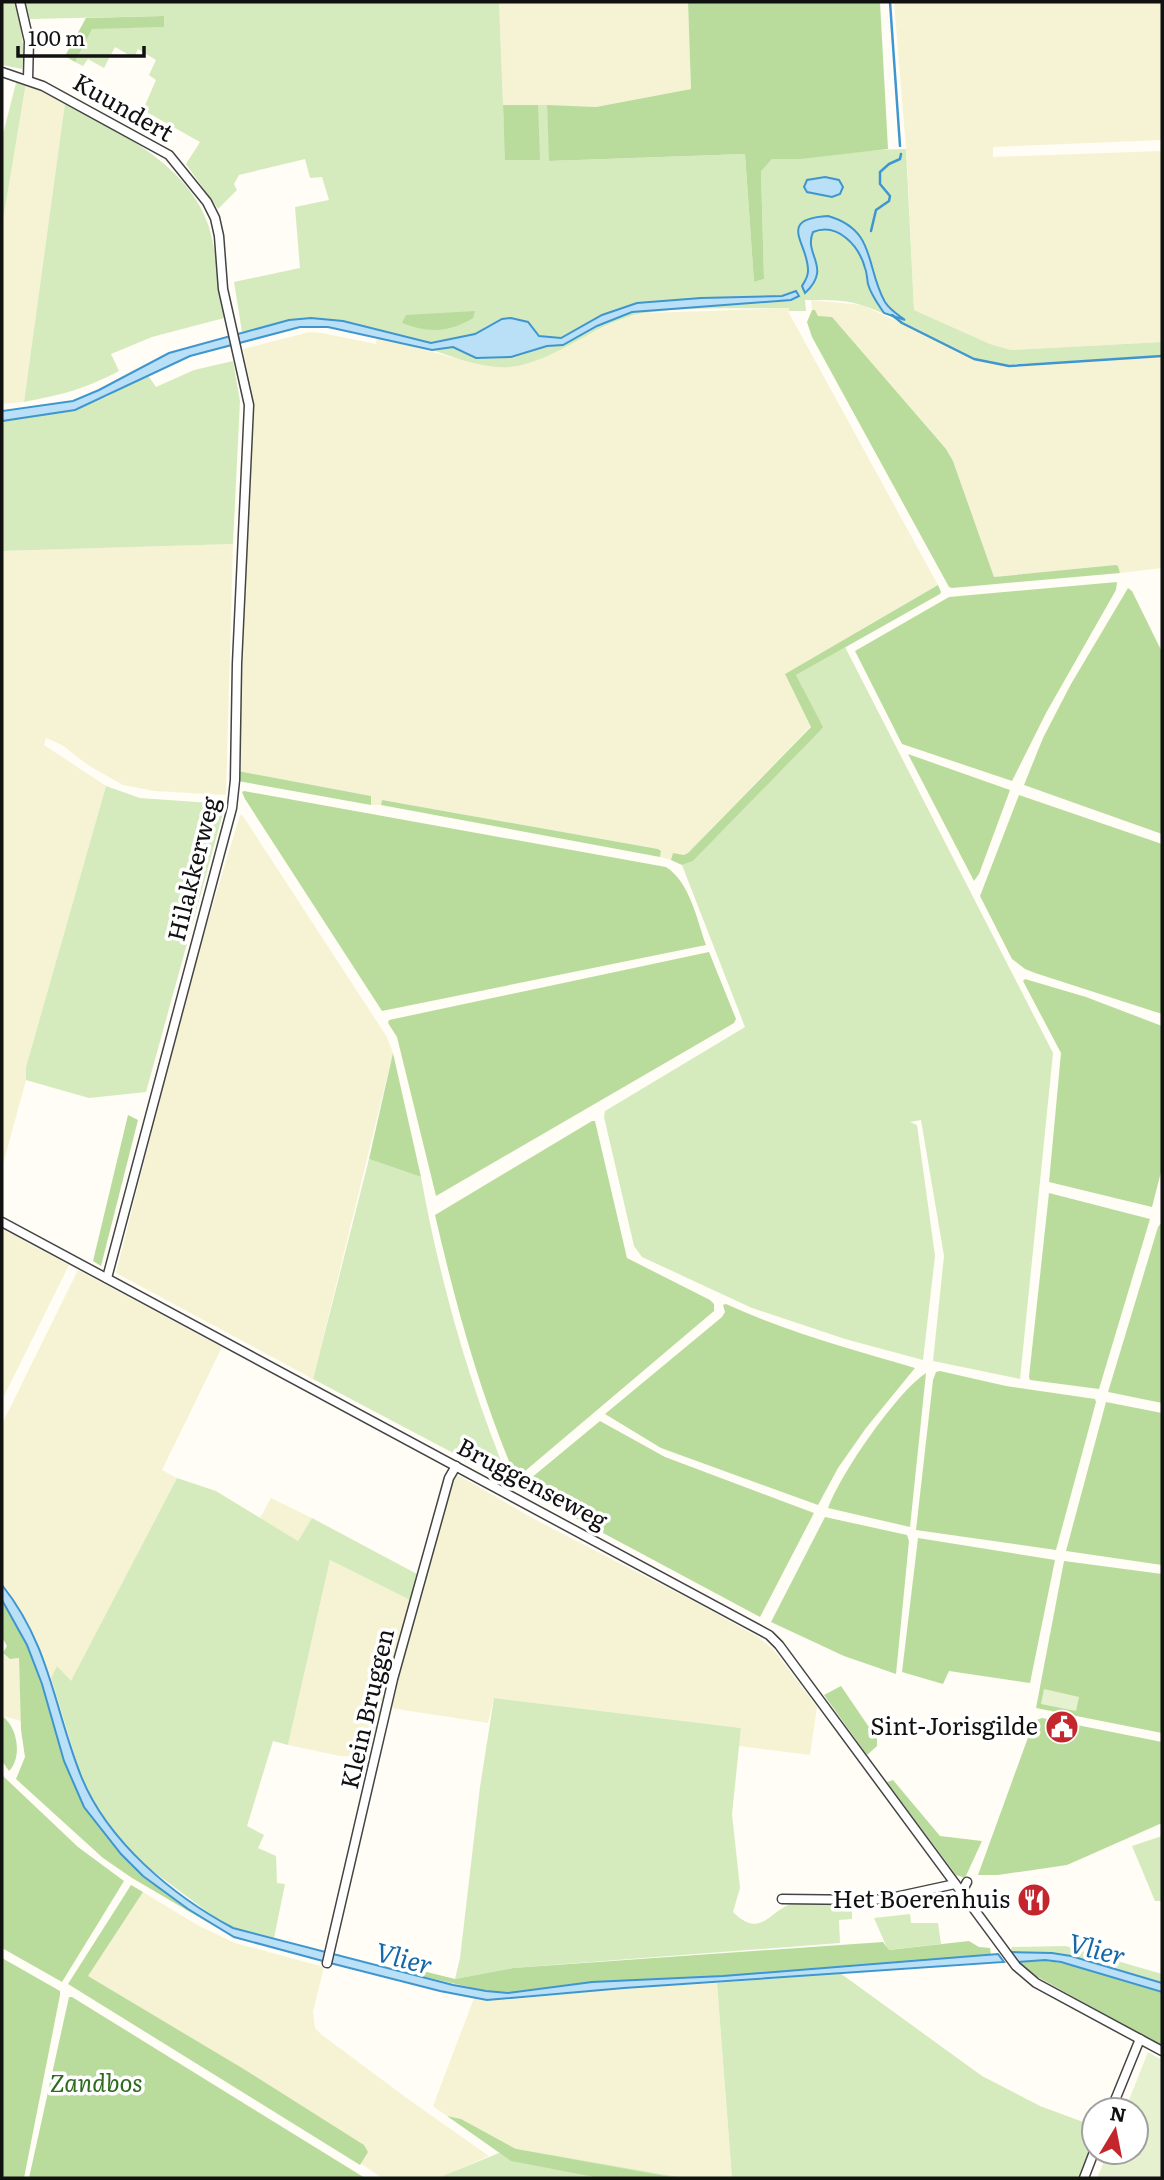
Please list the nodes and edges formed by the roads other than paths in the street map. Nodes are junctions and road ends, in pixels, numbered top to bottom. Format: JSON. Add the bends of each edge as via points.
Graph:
{"nodes":[{"id":1,"x":20,"y":2,"type":"edge"},
{"id":2,"x":2,"y":72,"type":"edge"},
{"id":3,"x":29,"y":79,"type":"junction"},
{"id":4,"x":234,"y":333,"type":"joint"},
{"id":5,"x":2,"y":1222,"type":"edge"},
{"id":6,"x":107,"y":1278,"type":"junction"},
{"id":7,"x":456,"y":1466,"type":"junction"},
{"id":8,"x":967,"y":1882,"type":"dead end"},
{"id":9,"x":955,"y":1884,"type":"junction"},
{"id":10,"x":961,"y":1892,"type":"junction"},
{"id":11,"x":782,"y":1899,"type":"dead end"},
{"id":12,"x":327,"y":1964,"type":"dead end"},
{"id":13,"x":1140,"y":2039,"type":"junction"},
{"id":14,"x":1162,"y":2051,"type":"edge"},
{"id":15,"x":1117,"y":2096,"type":"edge"}],
"edges":[{"from":1,"to":3,"type":"street","via":[[29,41]]},
{"from":2,"to":3,"type":"street","name":"Kuundert"},
{"from":3,"to":4,"type":"street","name":"Kuundert","via":[[156,147],[181,167],[215,218],[223,289]]},
{"from":4,"to":6,"type":"street","name":"Hilakkerweg","via":[[249,405],[232,808]]},
{"from":5,"to":6,"type":"street","name":"Bruggenseweg"},
{"from":6,"to":7,"type":"street","name":"Bruggenseweg"},
{"from":7,"to":9,"type":"street","name":"Bruggenseweg","via":[[769,1635]]},
{"from":7,"to":12,"type":"street","name":"Klein Bruggen","via":[[393,1679]]},
{"from":8,"to":10,"type":"street"},
{"from":9,"to":10,"type":"street","name":"Bruggenseweg"},
{"from":9,"to":11,"type":"street","via":[[886,1899]]},
{"from":10,"to":13,"type":"street","name":"Bruggenseweg","via":[[1026,1975]]},
{"from":13,"to":14,"type":"street","name":"Bruggenseweg"},
{"from":13,"to":15,"type":"street"}]}
